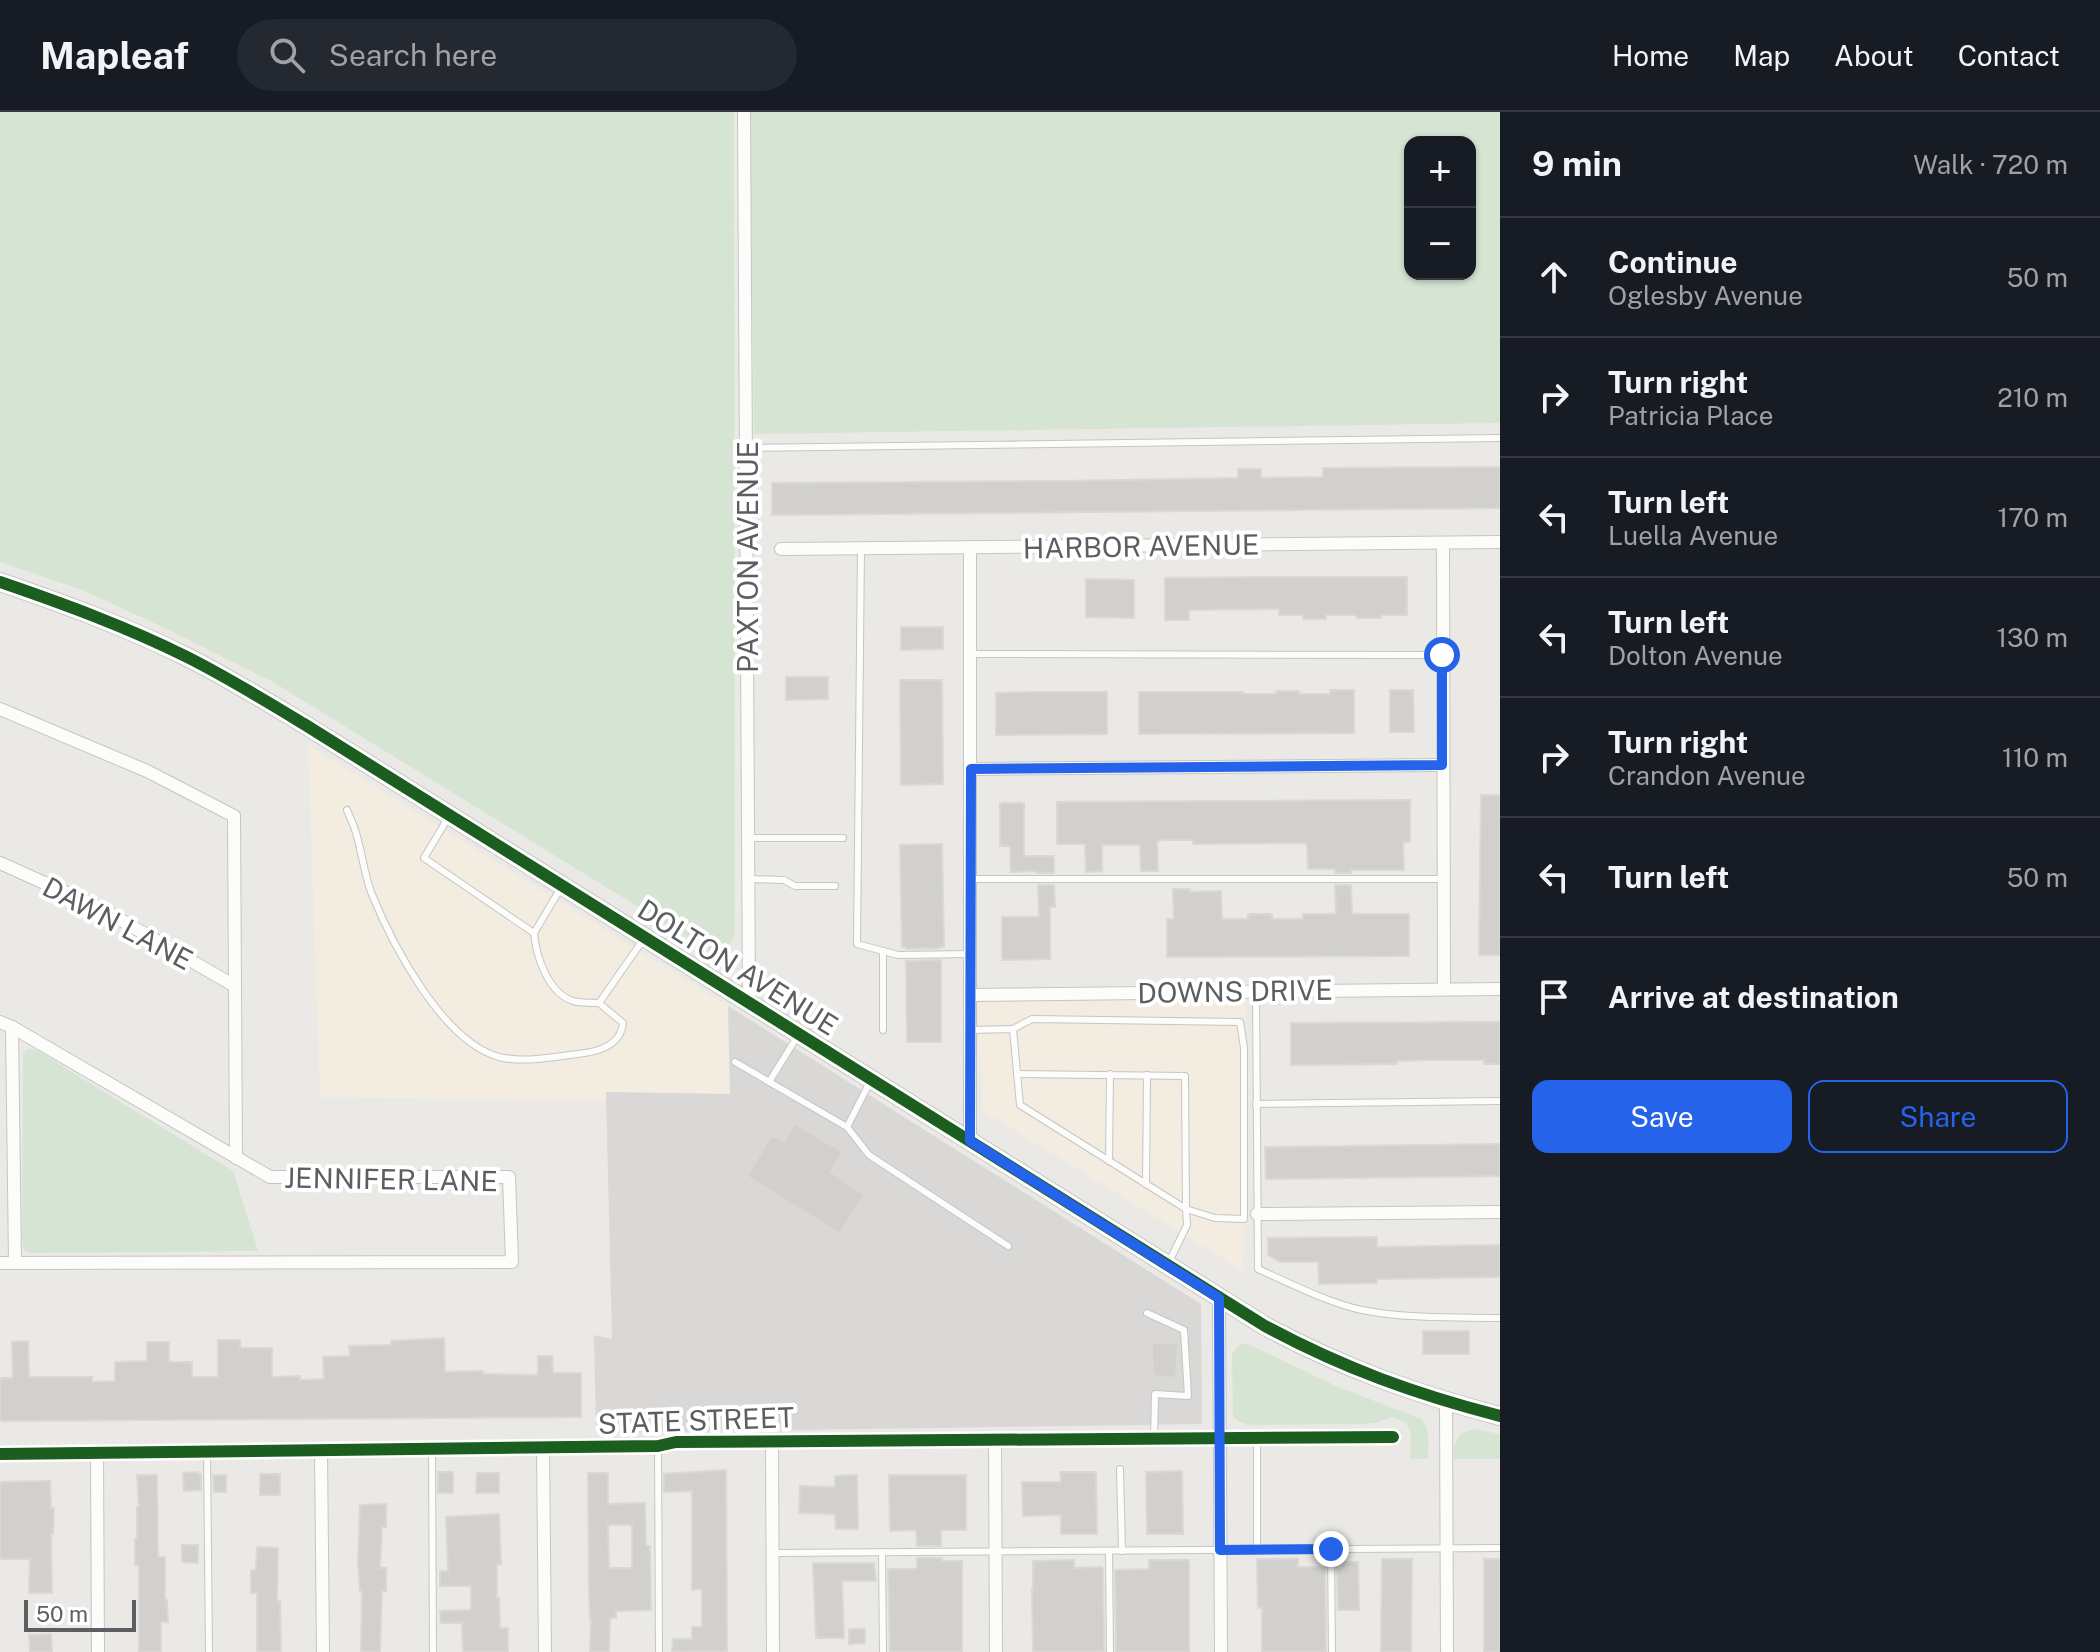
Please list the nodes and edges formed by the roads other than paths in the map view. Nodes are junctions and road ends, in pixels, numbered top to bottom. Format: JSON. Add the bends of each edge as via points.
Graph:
{"nodes":[{"id":1,"x":744,"y":112,"type":"edge"},
{"id":2,"x":1500,"y":438,"type":"edge"},
{"id":3,"x":746,"y":448,"type":"junction"},
{"id":4,"x":1500,"y":542,"type":"edge"},
{"id":5,"x":1443,"y":543,"type":"junction"},
{"id":6,"x":970,"y":547,"type":"junction"},
{"id":7,"x":861,"y":548,"type":"junction"},
{"id":8,"x":781,"y":549,"type":"dead end"},
{"id":9,"x":0,"y":582,"type":"edge"},
{"id":10,"x":970,"y":654,"type":"junction"},
{"id":11,"x":1442,"y":655,"type":"junction"},
{"id":12,"x":0,"y":709,"type":"edge"},
{"id":13,"x":1442,"y":765,"type":"junction"},
{"id":14,"x":971,"y":769,"type":"junction"},
{"id":15,"x":347,"y":810,"type":"dead end"},
{"id":16,"x":450,"y":815,"type":"junction"},
{"id":17,"x":748,"y":838,"type":"junction"},
{"id":18,"x":843,"y":838,"type":"dead end"},
{"id":19,"x":0,"y":863,"type":"edge"},
{"id":20,"x":749,"y":879,"type":"junction"},
{"id":21,"x":970,"y":879,"type":"junction"},
{"id":22,"x":1443,"y":879,"type":"junction"},
{"id":23,"x":562,"y":885,"type":"junction"},
{"id":24,"x":835,"y":886,"type":"dead end"},
{"id":25,"x":534,"y":933,"type":"junction"},
{"id":26,"x":645,"y":937,"type":"junction"},
{"id":27,"x":883,"y":951,"type":"junction"},
{"id":28,"x":970,"y":954,"type":"junction"},
{"id":29,"x":233,"y":985,"type":"junction"},
{"id":30,"x":1444,"y":988,"type":"junction"},
{"id":31,"x":1500,"y":989,"type":"edge"},
{"id":32,"x":1256,"y":991,"type":"junction"},
{"id":33,"x":970,"y":995,"type":"junction"},
{"id":34,"x":749,"y":1002,"type":"junction"},
{"id":35,"x":599,"y":1003,"type":"junction"},
{"id":36,"x":6,"y":1024,"type":"edge"},
{"id":37,"x":1013,"y":1029,"type":"junction"},
{"id":38,"x":883,"y":1030,"type":"dead end"},
{"id":39,"x":970,"y":1030,"type":"junction"},
{"id":40,"x":799,"y":1034,"type":"junction"},
{"id":41,"x":735,"y":1062,"type":"dead end"},
{"id":42,"x":1017,"y":1074,"type":"junction"},
{"id":43,"x":1110,"y":1074,"type":"junction"},
{"id":44,"x":1147,"y":1075,"type":"junction"},
{"id":45,"x":871,"y":1079,"type":"junction"},
{"id":46,"x":769,"y":1082,"type":"junction"},
{"id":47,"x":1500,"y":1101,"type":"edge"},
{"id":48,"x":1256,"y":1104,"type":"junction"},
{"id":49,"x":847,"y":1127,"type":"junction"},
{"id":50,"x":970,"y":1141,"type":"junction"},
{"id":51,"x":236,"y":1158,"type":"junction"},
{"id":52,"x":1109,"y":1161,"type":"junction"},
{"id":53,"x":1146,"y":1184,"type":"junction"},
{"id":54,"x":1186,"y":1209,"type":"junction"},
{"id":55,"x":1500,"y":1212,"type":"edge"},
{"id":56,"x":1257,"y":1214,"type":"junction"},
{"id":57,"x":1008,"y":1246,"type":"dead end"},
{"id":58,"x":15,"y":1262,"type":"junction"},
{"id":59,"x":0,"y":1263,"type":"edge"},
{"id":60,"x":1167,"y":1265,"type":"junction"},
{"id":61,"x":1219,"y":1298,"type":"junction"},
{"id":62,"x":1147,"y":1313,"type":"dead end"},
{"id":63,"x":1500,"y":1318,"type":"edge"},
{"id":64,"x":1446,"y":1402,"type":"junction"},
{"id":65,"x":1500,"y":1416,"type":"edge"},
{"id":66,"x":1393,"y":1437,"type":"dead end"},
{"id":67,"x":1220,"y":1438,"type":"junction"},
{"id":68,"x":1257,"y":1438,"type":"junction"},
{"id":69,"x":1154,"y":1439,"type":"junction"},
{"id":70,"x":995,"y":1440,"type":"junction"},
{"id":71,"x":772,"y":1441,"type":"junction"},
{"id":72,"x":658,"y":1446,"type":"junction"},
{"id":73,"x":543,"y":1447,"type":"junction"},
{"id":74,"x":432,"y":1449,"type":"junction"},
{"id":75,"x":321,"y":1450,"type":"junction"},
{"id":76,"x":207,"y":1451,"type":"junction"},
{"id":77,"x":97,"y":1452,"type":"junction"},
{"id":78,"x":0,"y":1454,"type":"edge"},
{"id":79,"x":1120,"y":1469,"type":"dead end"},
{"id":80,"x":1447,"y":1548,"type":"junction"},
{"id":81,"x":1500,"y":1548,"type":"edge"},
{"id":82,"x":1331,"y":1549,"type":"junction"},
{"id":83,"x":1220,"y":1550,"type":"junction"},
{"id":84,"x":1257,"y":1550,"type":"junction"},
{"id":85,"x":1109,"y":1551,"type":"junction"},
{"id":86,"x":1122,"y":1551,"type":"junction"},
{"id":87,"x":882,"y":1552,"type":"junction"},
{"id":88,"x":995,"y":1552,"type":"junction"},
{"id":89,"x":772,"y":1553,"type":"junction"},
{"id":90,"x":98,"y":1652,"type":"edge"},
{"id":91,"x":209,"y":1652,"type":"edge"},
{"id":92,"x":323,"y":1652,"type":"edge"},
{"id":93,"x":433,"y":1652,"type":"edge"},
{"id":94,"x":545,"y":1652,"type":"edge"},
{"id":95,"x":659,"y":1652,"type":"edge"},
{"id":96,"x":773,"y":1652,"type":"edge"},
{"id":97,"x":883,"y":1652,"type":"edge"},
{"id":98,"x":996,"y":1652,"type":"edge"},
{"id":99,"x":1110,"y":1652,"type":"edge"},
{"id":100,"x":1221,"y":1652,"type":"edge"},
{"id":101,"x":1332,"y":1652,"type":"edge"},
{"id":102,"x":1447,"y":1652,"type":"edge"}],
"edges":[{"from":1,"to":3,"type":"street","name":"PAXTON AVENUE"},
{"from":2,"to":3,"type":"lane"},
{"from":3,"to":17,"type":"street","name":"PAXTON AVENUE"},
{"from":4,"to":5,"type":"street","name":"HARBOR AVENUE"},
{"from":5,"to":6,"type":"street","name":"HARBOR AVENUE"},
{"from":5,"to":11,"type":"street"},
{"from":6,"to":7,"type":"street","name":"HARBOR AVENUE"},
{"from":6,"to":10,"type":"street"},
{"from":7,"to":8,"type":"street","name":"HARBOR AVENUE"},
{"from":7,"to":27,"type":"lane","via":[[857,944]]},
{"from":9,"to":16,"type":"street","name":"DOLTON AVENUE","via":[[189,658]]},
{"from":10,"to":11,"type":"lane"},
{"from":10,"to":14,"type":"street"},
{"from":11,"to":13,"type":"street"},
{"from":12,"to":29,"type":"street","via":[[147,771],[234,816]]},
{"from":13,"to":14,"type":"street"},
{"from":13,"to":22,"type":"street"},
{"from":14,"to":21,"type":"street"},
{"from":15,"to":35,"type":"lane","via":[[370,890],[390,932],[422,989],[463,1037],[500,1057],[528,1060],[589,1053],[612,1045],[622,1032],[623,1023]]},
{"from":16,"to":23,"type":"street","name":"DOLTON AVENUE"},
{"from":16,"to":25,"type":"lane","via":[[424,858]]},
{"from":17,"to":18,"type":"lane"},
{"from":17,"to":20,"type":"street","name":"PAXTON AVENUE"},
{"from":19,"to":29,"type":"street","name":"DAWN LANE","via":[[102,909]]},
{"from":20,"to":24,"type":"lane"},
{"from":20,"to":34,"type":"street","name":"PAXTON AVENUE"},
{"from":21,"to":22,"type":"lane"},
{"from":21,"to":28,"type":"street"},
{"from":22,"to":30,"type":"street"},
{"from":23,"to":25,"type":"lane"},
{"from":23,"to":26,"type":"street","name":"DOLTON AVENUE"},
{"from":25,"to":35,"type":"lane","via":[[550,985],[571,1000]]},
{"from":26,"to":34,"type":"street","name":"DOLTON AVENUE"},
{"from":26,"to":35,"type":"lane"},
{"from":27,"to":28,"type":"lane"},
{"from":27,"to":38,"type":"lane"},
{"from":28,"to":33,"type":"street"},
{"from":29,"to":51,"type":"street"},
{"from":30,"to":31,"type":"street","name":"DOWNS DRIVE"},
{"from":30,"to":32,"type":"street","name":"DOWNS DRIVE"},
{"from":32,"to":33,"type":"street","name":"DOWNS DRIVE"},
{"from":32,"to":48,"type":"lane"},
{"from":33,"to":39,"type":"street"},
{"from":34,"to":40,"type":"street","name":"DOLTON AVENUE"},
{"from":36,"to":51,"type":"street"},
{"from":36,"to":58,"type":"street"},
{"from":37,"to":39,"type":"lane"},
{"from":37,"to":42,"type":"lane"},
{"from":37,"to":54,"type":"lane","via":[[1032,1019],[1240,1022],[1244,1219]]},
{"from":39,"to":50,"type":"street"},
{"from":40,"to":45,"type":"street","name":"DOLTON AVENUE"},
{"from":40,"to":46,"type":"lane"},
{"from":41,"to":46,"type":"lane"},
{"from":42,"to":43,"type":"lane"},
{"from":42,"to":52,"type":"lane","via":[[1020,1105]]},
{"from":43,"to":44,"type":"lane"},
{"from":43,"to":52,"type":"lane"},
{"from":44,"to":53,"type":"lane"},
{"from":44,"to":54,"type":"lane","via":[[1185,1076]]},
{"from":45,"to":49,"type":"lane"},
{"from":45,"to":50,"type":"street","name":"DOLTON AVENUE"},
{"from":46,"to":49,"type":"lane"},
{"from":47,"to":48,"type":"lane"},
{"from":48,"to":56,"type":"lane"},
{"from":49,"to":57,"type":"lane","via":[[869,1155]]},
{"from":50,"to":60,"type":"street","name":"DOLTON AVENUE"},
{"from":51,"to":58,"type":"street","name":"JENNIFER LANE","via":[[270,1177],[509,1177],[512,1262]]},
{"from":52,"to":53,"type":"lane"},
{"from":53,"to":54,"type":"lane"},
{"from":54,"to":60,"type":"lane","via":[[1187,1225]]},
{"from":55,"to":56,"type":"street"},
{"from":56,"to":63,"type":"lane","via":[[1258,1269],[1298,1287],[1390,1315]]},
{"from":58,"to":59,"type":"street","name":"JENNIFER LANE"},
{"from":60,"to":61,"type":"street","name":"DOLTON AVENUE"},
{"from":61,"to":64,"type":"street","name":"DOLTON AVENUE","via":[[1304,1347]]},
{"from":61,"to":67,"type":"street"},
{"from":62,"to":69,"type":"lane","via":[[1184,1330],[1188,1396],[1155,1394]]},
{"from":64,"to":65,"type":"street"},
{"from":64,"to":80,"type":"street"},
{"from":66,"to":68,"type":"street","name":"STATE STREET"},
{"from":67,"to":68,"type":"street","name":"STATE STREET"},
{"from":67,"to":69,"type":"street","name":"STATE STREET"},
{"from":67,"to":83,"type":"street"},
{"from":68,"to":84,"type":"lane"},
{"from":69,"to":70,"type":"street","name":"STATE STREET"},
{"from":70,"to":71,"type":"street","name":"STATE STREET"},
{"from":70,"to":88,"type":"street"},
{"from":71,"to":72,"type":"street","name":"STATE STREET"},
{"from":71,"to":89,"type":"street"},
{"from":72,"to":73,"type":"street","name":"STATE STREET"},
{"from":72,"to":95,"type":"lane"},
{"from":73,"to":74,"type":"street","name":"STATE STREET"},
{"from":73,"to":94,"type":"street"},
{"from":74,"to":75,"type":"street","name":"STATE STREET"},
{"from":74,"to":93,"type":"lane"},
{"from":75,"to":76,"type":"street","name":"STATE STREET"},
{"from":75,"to":92,"type":"street"},
{"from":76,"to":77,"type":"street","name":"STATE STREET"},
{"from":76,"to":91,"type":"lane"},
{"from":77,"to":78,"type":"street","name":"STATE STREET"},
{"from":77,"to":90,"type":"street"},
{"from":79,"to":86,"type":"lane"},
{"from":80,"to":81,"type":"lane"},
{"from":80,"to":82,"type":"lane"},
{"from":80,"to":102,"type":"street"},
{"from":82,"to":84,"type":"lane"},
{"from":82,"to":101,"type":"lane"},
{"from":83,"to":84,"type":"lane"},
{"from":83,"to":86,"type":"lane"},
{"from":83,"to":100,"type":"street"},
{"from":85,"to":86,"type":"lane"},
{"from":85,"to":88,"type":"lane"},
{"from":85,"to":99,"type":"lane"},
{"from":87,"to":88,"type":"lane"},
{"from":87,"to":89,"type":"lane"},
{"from":87,"to":97,"type":"lane"},
{"from":88,"to":98,"type":"street"},
{"from":89,"to":96,"type":"street"}]}
